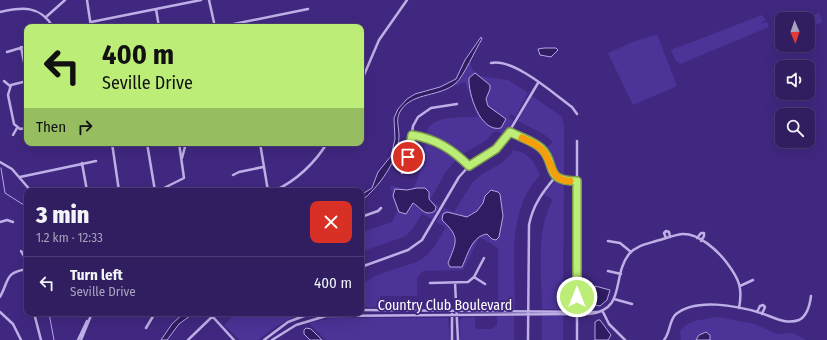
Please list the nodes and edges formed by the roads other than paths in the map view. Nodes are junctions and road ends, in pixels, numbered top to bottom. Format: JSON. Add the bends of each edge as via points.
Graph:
{"nodes":[{"id":1,"x":65,"y":0,"type":"edge"},
{"id":2,"x":87,"y":0,"type":"edge"},
{"id":3,"x":201,"y":0,"type":"edge"},
{"id":4,"x":209,"y":0,"type":"edge"},
{"id":5,"x":407,"y":0,"type":"edge"},
{"id":6,"x":156,"y":9,"type":"junction"},
{"id":7,"x":308,"y":9,"type":"dead end"},
{"id":8,"x":0,"y":12,"type":"edge"},
{"id":9,"x":46,"y":17,"type":"junction"},
{"id":10,"x":91,"y":22,"type":"joint"},
{"id":11,"x":51,"y":24,"type":"edge"},
{"id":12,"x":158,"y":24,"type":"edge"},
{"id":13,"x":214,"y":24,"type":"edge"},
{"id":14,"x":234,"y":24,"type":"edge"},
{"id":15,"x":24,"y":46,"type":"edge"},
{"id":16,"x":21,"y":47,"type":"junction"},
{"id":17,"x":7,"y":52,"type":"dead end"},
{"id":18,"x":24,"y":62,"type":"edge"},
{"id":19,"x":491,"y":63,"type":"dead end"},
{"id":20,"x":364,"y":75,"type":"edge"},
{"id":21,"x":4,"y":81,"type":"dead end"},
{"id":22,"x":24,"y":81,"type":"edge"},
{"id":23,"x":538,"y":83,"type":"junction"},
{"id":24,"x":10,"y":86,"type":"junction"},
{"id":25,"x":457,"y":104,"type":"dead end"},
{"id":26,"x":577,"y":114,"type":"dead end"},
{"id":27,"x":17,"y":128,"type":"junction"},
{"id":28,"x":24,"y":128,"type":"edge"},
{"id":29,"x":510,"y":132,"type":"junction"},
{"id":30,"x":13,"y":135,"type":"dead end"},
{"id":31,"x":412,"y":136,"type":"junction"},
{"id":32,"x":577,"y":140,"type":"dead end"},
{"id":33,"x":112,"y":146,"type":"edge"},
{"id":34,"x":148,"y":146,"type":"edge"},
{"id":35,"x":180,"y":146,"type":"edge"},
{"id":36,"x":185,"y":146,"type":"edge"},
{"id":37,"x":260,"y":146,"type":"edge"},
{"id":38,"x":325,"y":146,"type":"edge"},
{"id":39,"x":182,"y":159,"type":"junction"},
{"id":40,"x":96,"y":161,"type":"dead end"},
{"id":41,"x":0,"y":162,"type":"edge"},
{"id":42,"x":82,"y":164,"type":"junction"},
{"id":43,"x":263,"y":167,"type":"junction"},
{"id":44,"x":468,"y":167,"type":"junction"},
{"id":45,"x":402,"y":173,"type":"dead end"},
{"id":46,"x":233,"y":175,"type":"dead end"},
{"id":47,"x":556,"y":176,"type":"junction"},
{"id":48,"x":20,"y":177,"type":"junction"},
{"id":49,"x":577,"y":181,"type":"junction"},
{"id":50,"x":29,"y":188,"type":"edge"},
{"id":51,"x":86,"y":188,"type":"edge"},
{"id":52,"x":119,"y":188,"type":"edge"},
{"id":53,"x":155,"y":188,"type":"edge"},
{"id":54,"x":162,"y":188,"type":"edge"},
{"id":55,"x":267,"y":188,"type":"edge"},
{"id":56,"x":280,"y":188,"type":"edge"},
{"id":57,"x":381,"y":208,"type":"dead end"},
{"id":58,"x":364,"y":215,"type":"edge"},
{"id":59,"x":0,"y":222,"type":"edge"},
{"id":60,"x":13,"y":222,"type":"dead end"},
{"id":61,"x":670,"y":237,"type":"junction"},
{"id":62,"x":666,"y":238,"type":"junction"},
{"id":63,"x":697,"y":238,"type":"junction"},
{"id":64,"x":608,"y":241,"type":"dead end"},
{"id":65,"x":701,"y":241,"type":"junction"},
{"id":66,"x":21,"y":250,"type":"dead end"},
{"id":67,"x":631,"y":252,"type":"junction"},
{"id":68,"x":24,"y":256,"type":"edge"},
{"id":69,"x":484,"y":258,"type":"dead end"},
{"id":70,"x":364,"y":266,"type":"edge"},
{"id":71,"x":24,"y":270,"type":"edge"},
{"id":72,"x":608,"y":271,"type":"dead end"},
{"id":73,"x":621,"y":274,"type":"junction"},
{"id":74,"x":474,"y":277,"type":"junction"},
{"id":75,"x":753,"y":280,"type":"dead end"},
{"id":76,"x":430,"y":283,"type":"dead end"},
{"id":77,"x":455,"y":283,"type":"junction"},
{"id":78,"x":485,"y":284,"type":"dead end"},
{"id":79,"x":740,"y":286,"type":"junction"},
{"id":80,"x":811,"y":296,"type":"dead end"},
{"id":81,"x":0,"y":297,"type":"edge"},
{"id":82,"x":614,"y":299,"type":"junction"},
{"id":83,"x":632,"y":304,"type":"dead end"},
{"id":84,"x":455,"y":308,"type":"junction"},
{"id":85,"x":739,"y":308,"type":"junction"},
{"id":86,"x":364,"y":310,"type":"edge"},
{"id":87,"x":0,"y":312,"type":"edge"},
{"id":88,"x":603,"y":312,"type":"junction"},
{"id":89,"x":758,"y":312,"type":"junction"},
{"id":90,"x":452,"y":313,"type":"junction"},
{"id":91,"x":457,"y":313,"type":"junction"},
{"id":92,"x":528,"y":313,"type":"junction"},
{"id":93,"x":577,"y":313,"type":"junction"},
{"id":94,"x":364,"y":314,"type":"edge"},
{"id":95,"x":762,"y":314,"type":"junction"},
{"id":96,"x":35,"y":316,"type":"edge"},
{"id":97,"x":91,"y":316,"type":"edge"},
{"id":98,"x":91,"y":316,"type":"edge"},
{"id":99,"x":152,"y":316,"type":"edge"},
{"id":100,"x":212,"y":316,"type":"joint"},
{"id":101,"x":304,"y":316,"type":"edge"},
{"id":102,"x":326,"y":316,"type":"edge"},
{"id":103,"x":146,"y":328,"type":"dead end"},
{"id":104,"x":21,"y":340,"type":"edge"},
{"id":105,"x":40,"y":340,"type":"edge"},
{"id":106,"x":78,"y":340,"type":"edge"},
{"id":107,"x":81,"y":340,"type":"edge"},
{"id":108,"x":188,"y":340,"type":"edge"},
{"id":109,"x":233,"y":340,"type":"edge"},
{"id":110,"x":264,"y":340,"type":"edge"},
{"id":111,"x":272,"y":340,"type":"edge"},
{"id":112,"x":452,"y":340,"type":"edge"},
{"id":113,"x":458,"y":340,"type":"edge"},
{"id":114,"x":528,"y":340,"type":"edge"},
{"id":115,"x":577,"y":340,"type":"edge"},
{"id":116,"x":625,"y":340,"type":"edge"},
{"id":117,"x":664,"y":340,"type":"edge"}],
"edges":[{"from":1,"to":9,"type":"street"},
{"from":2,"to":10,"type":"street"},
{"from":3,"to":6,"type":"street"},
{"from":4,"to":13,"type":"street"},
{"from":5,"to":20,"type":"street","via":[[379,40]]},
{"from":6,"to":10,"type":"street"},
{"from":6,"to":12,"type":"street"},
{"from":7,"to":14,"type":"street"},
{"from":8,"to":9,"type":"street","via":[[30,8]]},
{"from":9,"to":11,"type":"street"},
{"from":15,"to":16,"type":"street"},
{"from":16,"to":17,"type":"street"},
{"from":16,"to":18,"type":"street"},
{"from":19,"to":23,"type":"street","via":[[516,68]]},
{"from":21,"to":24,"type":"street"},
{"from":22,"to":24,"type":"street"},
{"from":23,"to":26,"type":"street","via":[[572,107]]},
{"from":23,"to":29,"type":"street"},
{"from":24,"to":27,"type":"street","via":[[8,95],[12,122]]},
{"from":25,"to":31,"type":"street","via":[[433,107],[423,112],[415,123]]},
{"from":27,"to":28,"type":"street"},
{"from":27,"to":30,"type":"street"},
{"from":29,"to":44,"type":"street","via":[[496,149]]},
{"from":29,"to":47,"type":"street","via":[[541,148]]},
{"from":31,"to":44,"type":"street","via":[[446,149]]},
{"from":31,"to":45,"type":"street"},
{"from":32,"to":49,"type":"street"},
{"from":33,"to":52,"type":"street"},
{"from":34,"to":53,"type":"street"},
{"from":35,"to":39,"type":"street"},
{"from":36,"to":39,"type":"street"},
{"from":37,"to":43,"type":"street"},
{"from":38,"to":56,"type":"street","via":[[292,182]]},
{"from":39,"to":54,"type":"street","via":[[184,178]]},
{"from":40,"to":42,"type":"street"},
{"from":41,"to":48,"type":"street"},
{"from":42,"to":48,"type":"street"},
{"from":42,"to":51,"type":"street"},
{"from":43,"to":46,"type":"street"},
{"from":43,"to":55,"type":"street"},
{"from":44,"to":70,"type":"street","via":[[456,181],[419,243],[408,250]]},
{"from":47,"to":49,"type":"street","via":[[563,180]]},
{"from":47,"to":92,"type":"street","via":[[539,197],[530,220]]},
{"from":48,"to":50,"type":"street"},
{"from":49,"to":93,"type":"street"},
{"from":57,"to":58,"type":"street"},
{"from":59,"to":60,"type":"street"},
{"from":61,"to":62,"type":"street"},
{"from":61,"to":62,"type":"street","via":[[666,231]]},
{"from":61,"to":63,"type":"street","via":[[684,234]]},
{"from":62,"to":67,"type":"street"},
{"from":63,"to":65,"type":"street"},
{"from":63,"to":65,"type":"street","via":[[704,233]]},
{"from":64,"to":67,"type":"street","via":[[620,243]]},
{"from":65,"to":79,"type":"street","via":[[721,255]]},
{"from":66,"to":68,"type":"street"},
{"from":67,"to":73,"type":"street"},
{"from":69,"to":74,"type":"street"},
{"from":71,"to":81,"type":"street","via":[[10,274]]},
{"from":72,"to":73,"type":"street"},
{"from":73,"to":82,"type":"street"},
{"from":74,"to":77,"type":"street","via":[[468,282]]},
{"from":74,"to":78,"type":"street"},
{"from":75,"to":79,"type":"street"},
{"from":76,"to":77,"type":"street"},
{"from":77,"to":84,"type":"street"},
{"from":79,"to":85,"type":"street"},
{"from":80,"to":95,"type":"street","via":[[805,315],[799,320],[782,321]]},
{"from":82,"to":83,"type":"street"},
{"from":82,"to":88,"type":"street"},
{"from":84,"to":90,"type":"street"},
{"from":84,"to":91,"type":"street"},
{"from":85,"to":89,"type":"street"},
{"from":85,"to":117,"type":"street","via":[[700,305],[680,312],[673,318]]},
{"from":86,"to":90,"type":"street","name":"Country Club Boulevard"},
{"from":87,"to":104,"type":"street","via":[[13,324]]},
{"from":88,"to":93,"type":"street","name":"Country Club Boulevard"},
{"from":88,"to":116,"type":"street","via":[[609,324]]},
{"from":89,"to":95,"type":"street"},
{"from":89,"to":95,"type":"street","via":[[763,305],[765,307]]},
{"from":90,"to":91,"type":"street","name":"Country Club Boulevard"},
{"from":90,"to":94,"type":"street","name":"Country Club Boulevard"},
{"from":90,"to":112,"type":"street"},
{"from":91,"to":92,"type":"street","name":"Country Club Boulevard"},
{"from":91,"to":113,"type":"street"},
{"from":92,"to":93,"type":"street","name":"Country Club Boulevard"},
{"from":92,"to":114,"type":"street"},
{"from":93,"to":115,"type":"street"},
{"from":96,"to":105,"type":"street"},
{"from":97,"to":106,"type":"street","via":[[82,328]]},
{"from":98,"to":107,"type":"street"},
{"from":99,"to":103,"type":"street"},
{"from":100,"to":108,"type":"street"},
{"from":100,"to":109,"type":"street"},
{"from":101,"to":110,"type":"street","via":[[288,322]]},
{"from":102,"to":111,"type":"street","name":"Country Club Boulevard","via":[[307,320],[289,328]]}]}
